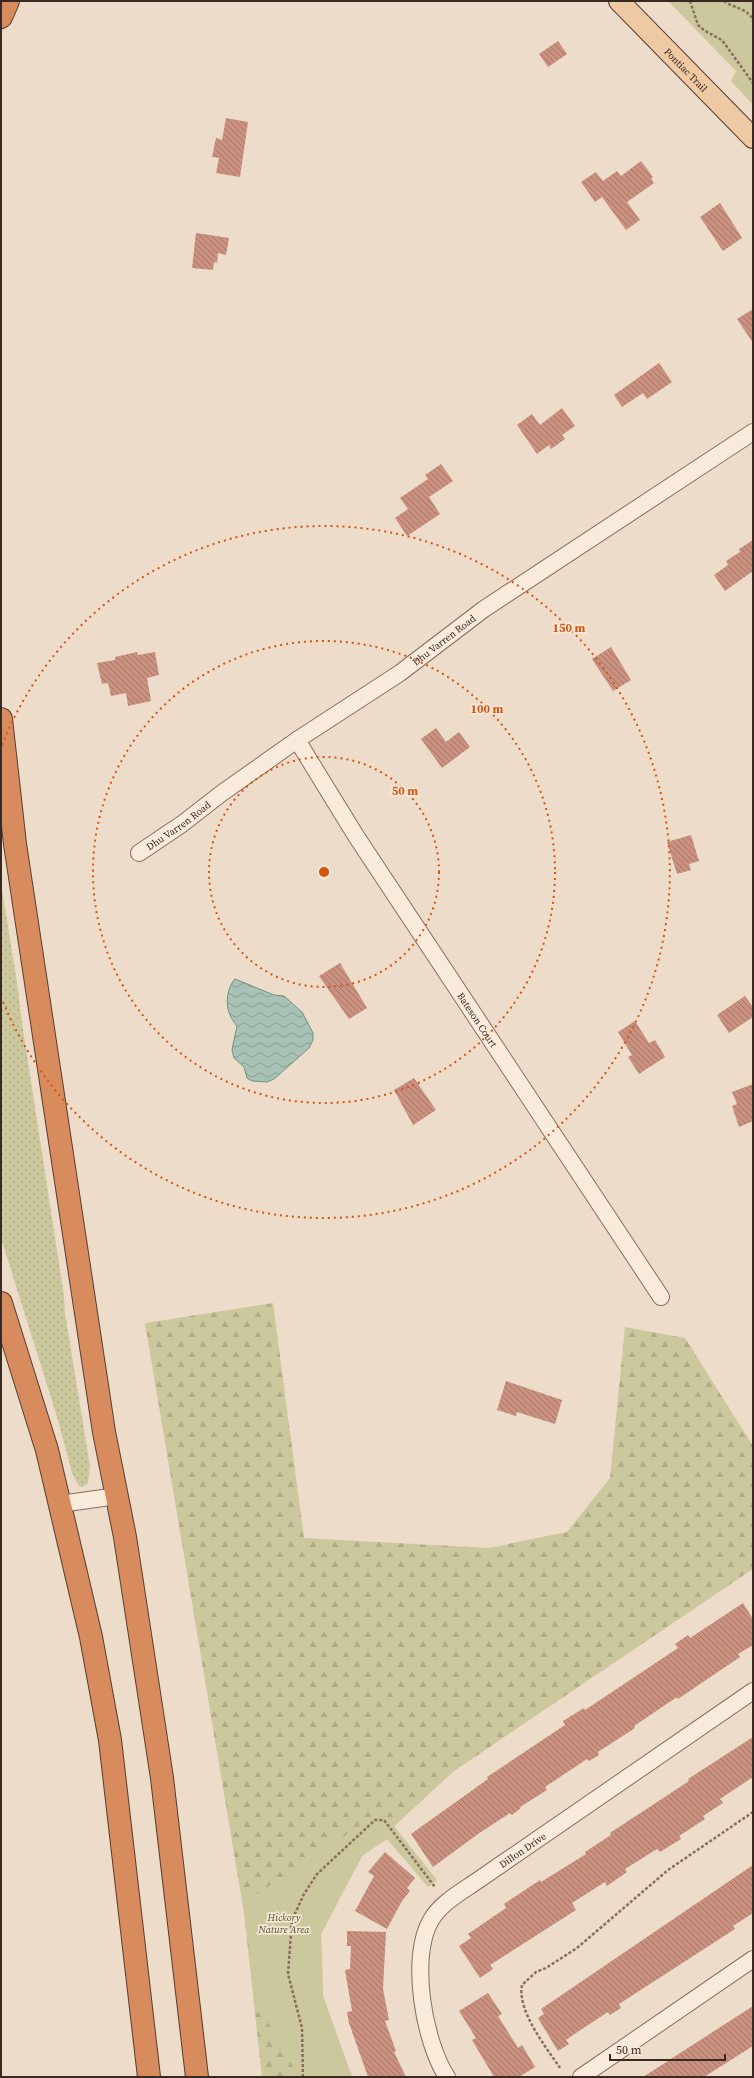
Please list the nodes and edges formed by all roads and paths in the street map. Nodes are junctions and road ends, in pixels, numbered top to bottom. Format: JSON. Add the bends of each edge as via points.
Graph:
{"nodes":[{"id":1,"x":8,"y":1,"type":"edge"},
{"id":2,"x":619,"y":1,"type":"edge"},
{"id":3,"x":690,"y":1,"type":"edge"},
{"id":4,"x":724,"y":1,"type":"edge"},
{"id":5,"x":1,"y":17,"type":"edge"},
{"id":6,"x":753,"y":21,"type":"edge"},
{"id":7,"x":753,"y":82,"type":"edge"},
{"id":8,"x":753,"y":138,"type":"edge"},
{"id":9,"x":753,"y":432,"type":"edge"},
{"id":10,"x":1,"y":719,"type":"edge"},
{"id":11,"x":297,"y":740,"type":"junction"},
{"id":12,"x":1,"y":788,"type":"edge"},
{"id":13,"x":15,"y":844,"type":"junction"},
{"id":14,"x":139,"y":853,"type":"dead end"},
{"id":15,"x":661,"y":1297,"type":"dead end"},
{"id":16,"x":1,"y":1303,"type":"edge"},
{"id":17,"x":117,"y":1496,"type":"junction"},
{"id":18,"x":60,"y":1504,"type":"junction"},
{"id":19,"x":753,"y":1691,"type":"edge"},
{"id":20,"x":753,"y":1812,"type":"edge"},
{"id":21,"x":435,"y":1887,"type":"dead end"},
{"id":22,"x":753,"y":1959,"type":"edge"},
{"id":23,"x":560,"y":2068,"type":"dead end"},
{"id":24,"x":149,"y":2077,"type":"edge"},
{"id":25,"x":197,"y":2077,"type":"edge"},
{"id":26,"x":303,"y":2077,"type":"edge"},
{"id":27,"x":447,"y":2077,"type":"edge"},
{"id":28,"x":581,"y":2077,"type":"edge"}],
"edges":[{"from":1,"to":5,"type":"highway"},
{"from":2,"to":8,"type":"main road","name":"Pontiac Trail"},
{"from":3,"to":7,"type":"path","via":[[698,25],[722,40]]},
{"from":4,"to":6,"type":"path","via":[[747,12]]},
{"from":9,"to":11,"type":"street","name":"Dhu Varren Road","via":[[484,609],[400,673]]},
{"from":10,"to":13,"type":"highway"},
{"from":11,"to":14,"type":"street","name":"Dhu Varren Road"},
{"from":11,"to":15,"type":"street","name":"Bateson Court","via":[[356,836]]},
{"from":12,"to":13,"type":"highway"},
{"from":13,"to":17,"type":"highway","via":[[104,1432]]},
{"from":16,"to":18,"type":"highway","via":[[47,1450]]},
{"from":17,"to":18,"type":"street"},
{"from":17,"to":25,"type":"highway","via":[[162,1778]]},
{"from":18,"to":24,"type":"highway","via":[[91,1637],[110,1740]]},
{"from":19,"to":27,"type":"street","name":"Dillon Drive","via":[[439,1909],[431,1920],[423,1942],[422,1997],[432,2047]]},
{"from":20,"to":23,"type":"path","via":[[668,1870],[577,1948],[536,1972],[522,1985],[520,1997],[525,2012]]},
{"from":21,"to":26,"type":"path","via":[[384,1820],[375,1820],[317,1874],[292,1920],[288,1974],[302,2028]]},
{"from":22,"to":28,"type":"street"}]}
